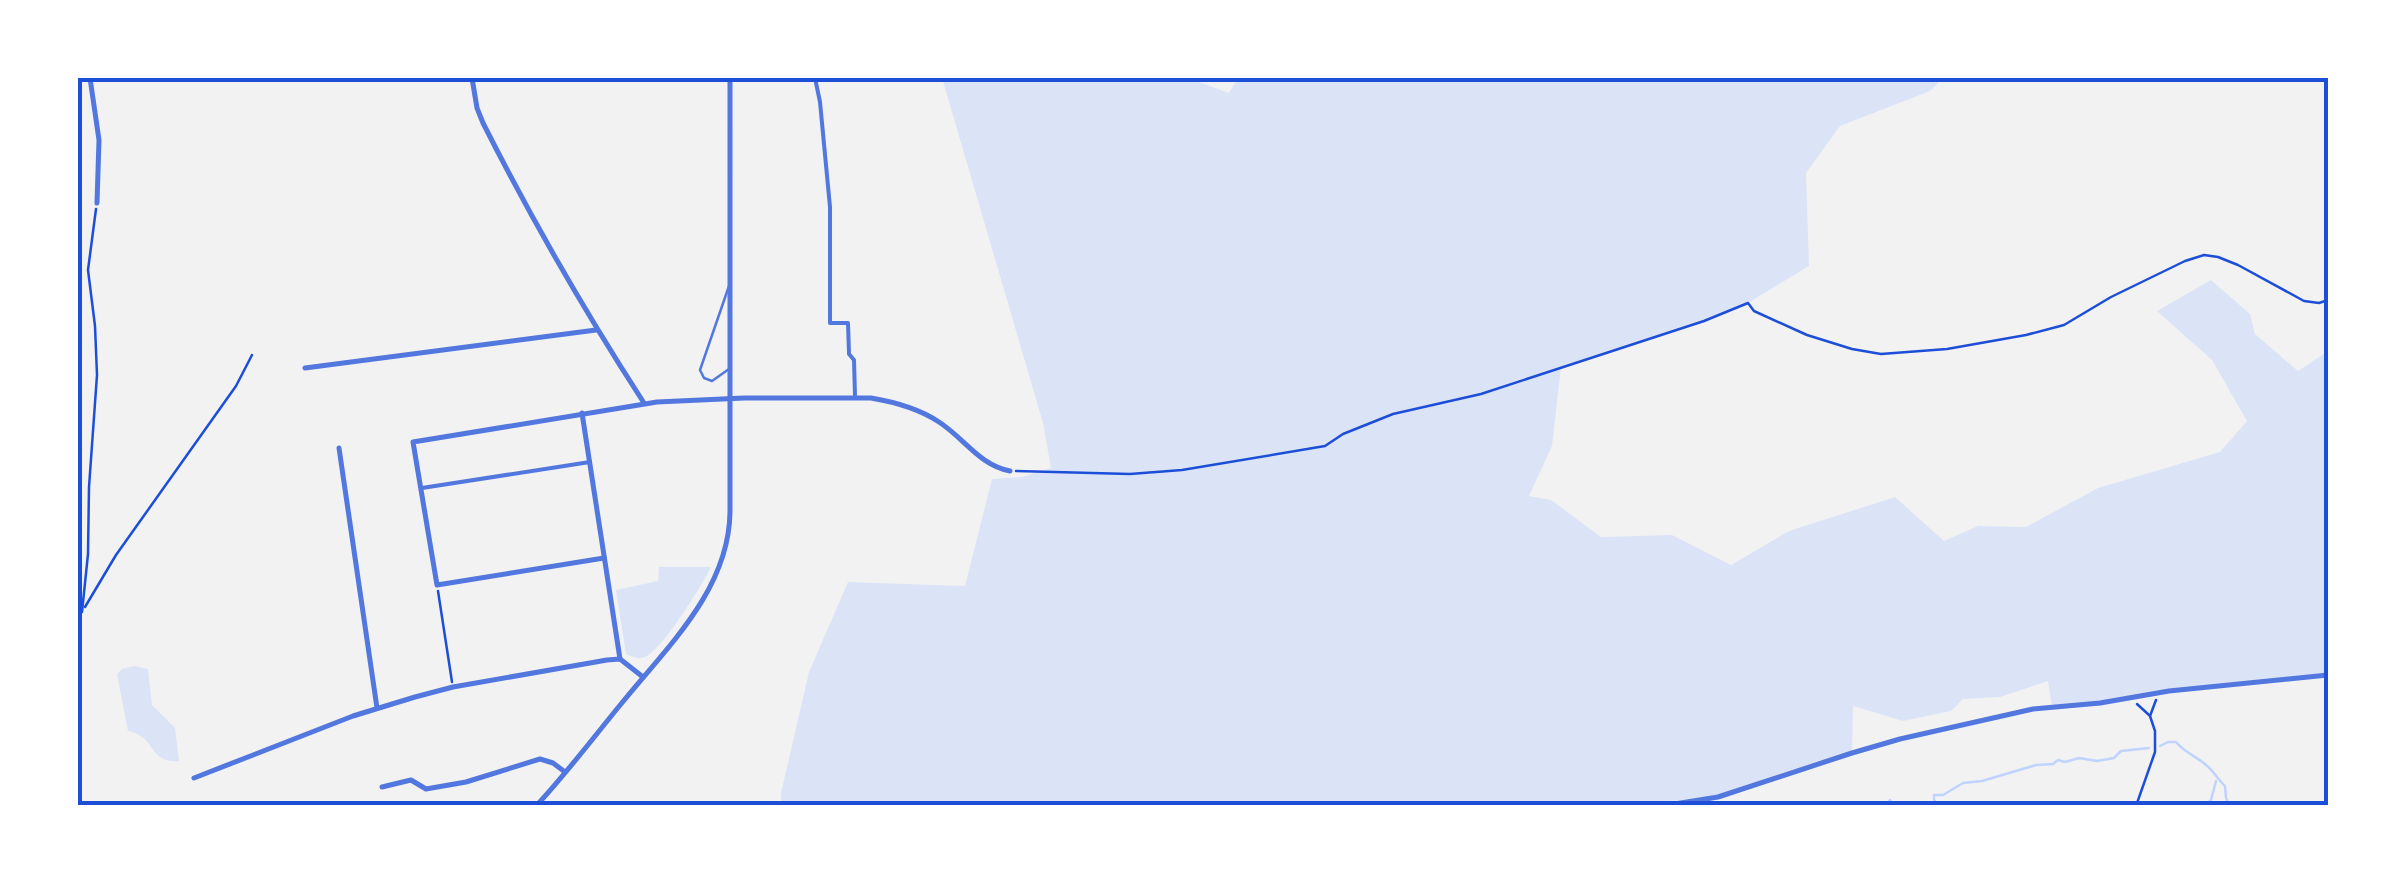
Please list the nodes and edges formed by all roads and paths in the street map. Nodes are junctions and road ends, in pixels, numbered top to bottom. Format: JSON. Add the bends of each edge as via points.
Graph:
{"nodes":[{"id":1,"x":90,"y":78,"type":"edge"},
{"id":2,"x":472,"y":78,"type":"edge"},
{"id":3,"x":730,"y":78,"type":"edge"},
{"id":4,"x":815,"y":78,"type":"edge"},
{"id":5,"x":96,"y":203,"type":"joint"},
{"id":6,"x":729,"y":285,"type":"junction"},
{"id":7,"x":2328,"y":300,"type":"edge"},
{"id":8,"x":596,"y":330,"type":"junction"},
{"id":9,"x":252,"y":355,"type":"dead end"},
{"id":10,"x":305,"y":368,"type":"dead end"},
{"id":11,"x":729,"y":370,"type":"junction"},
{"id":12,"x":855,"y":398,"type":"junction"},
{"id":13,"x":729,"y":399,"type":"junction"},
{"id":14,"x":644,"y":404,"type":"junction"},
{"id":15,"x":582,"y":413,"type":"junction"},
{"id":16,"x":340,"y":448,"type":"dead end"},
{"id":17,"x":590,"y":462,"type":"junction"},
{"id":18,"x":1010,"y":471,"type":"joint"},
{"id":19,"x":421,"y":488,"type":"junction"},
{"id":20,"x":604,"y":558,"type":"junction"},
{"id":21,"x":438,"y":585,"type":"junction"},
{"id":22,"x":620,"y":659,"type":"junction"},
{"id":23,"x":2328,"y":675,"type":"edge"},
{"id":24,"x":642,"y":677,"type":"junction"},
{"id":25,"x":453,"y":687,"type":"junction"},
{"id":26,"x":2169,"y":691,"type":"junction"},
{"id":27,"x":2127,"y":698,"type":"junction"},
{"id":28,"x":377,"y":708,"type":"junction"},
{"id":29,"x":2150,"y":716,"type":"junction"},
{"id":30,"x":565,"y":772,"type":"junction"},
{"id":31,"x":194,"y":778,"type":"dead end"},
{"id":32,"x":382,"y":787,"type":"dead end"},
{"id":33,"x":536,"y":806,"type":"edge"},
{"id":34,"x":1662,"y":806,"type":"edge"},
{"id":35,"x":2136,"y":806,"type":"edge"}],
"edges":[{"from":1,"to":5,"type":"street","via":[[99,140]]},
{"from":2,"to":8,"type":"street","via":[[491,138]]},
{"from":3,"to":6,"type":"street"},
{"from":4,"to":12,"type":"street","via":[[830,207],[830,323],[848,323]]},
{"from":5,"to":9,"type":"path","via":[[88,270],[96,374],[82,614]]},
{"from":6,"to":11,"type":"street"},
{"from":6,"to":11,"type":"lane","via":[[700,370],[712,381]]},
{"from":7,"to":18,"type":"path","via":[[2304,301],[2238,265],[2199,256],[2064,325],[1947,349],[1881,354],[1806,335],[1748,303],[1480,394],[1393,414],[1325,446],[1182,470]]},
{"from":8,"to":10,"type":"street"},
{"from":8,"to":14,"type":"street"},
{"from":11,"to":13,"type":"street"},
{"from":12,"to":13,"type":"street"},
{"from":12,"to":18,"type":"street","via":[[921,412],[984,460]]},
{"from":13,"to":14,"type":"street"},
{"from":13,"to":24,"type":"street","via":[[730,526],[724,554],[703,600]]},
{"from":14,"to":15,"type":"street"},
{"from":15,"to":17,"type":"street"},
{"from":15,"to":19,"type":"street","via":[[413,442]]},
{"from":16,"to":28,"type":"street"},
{"from":17,"to":19,"type":"street"},
{"from":17,"to":20,"type":"street"},
{"from":19,"to":21,"type":"street"},
{"from":20,"to":21,"type":"street"},
{"from":20,"to":22,"type":"street"},
{"from":21,"to":25,"type":"path"},
{"from":22,"to":24,"type":"street"},
{"from":22,"to":25,"type":"street"},
{"from":23,"to":26,"type":"street"},
{"from":24,"to":30,"type":"street"},
{"from":25,"to":28,"type":"street"},
{"from":26,"to":27,"type":"street"},
{"from":26,"to":29,"type":"path"},
{"from":27,"to":29,"type":"path"},
{"from":27,"to":34,"type":"street","via":[[1948,727],[1718,797]]},
{"from":28,"to":31,"type":"street"},
{"from":29,"to":35,"type":"path","via":[[2156,752]]},
{"from":30,"to":32,"type":"street","via":[[540,759],[446,786],[426,789],[411,780]]},
{"from":30,"to":33,"type":"street"}]}
